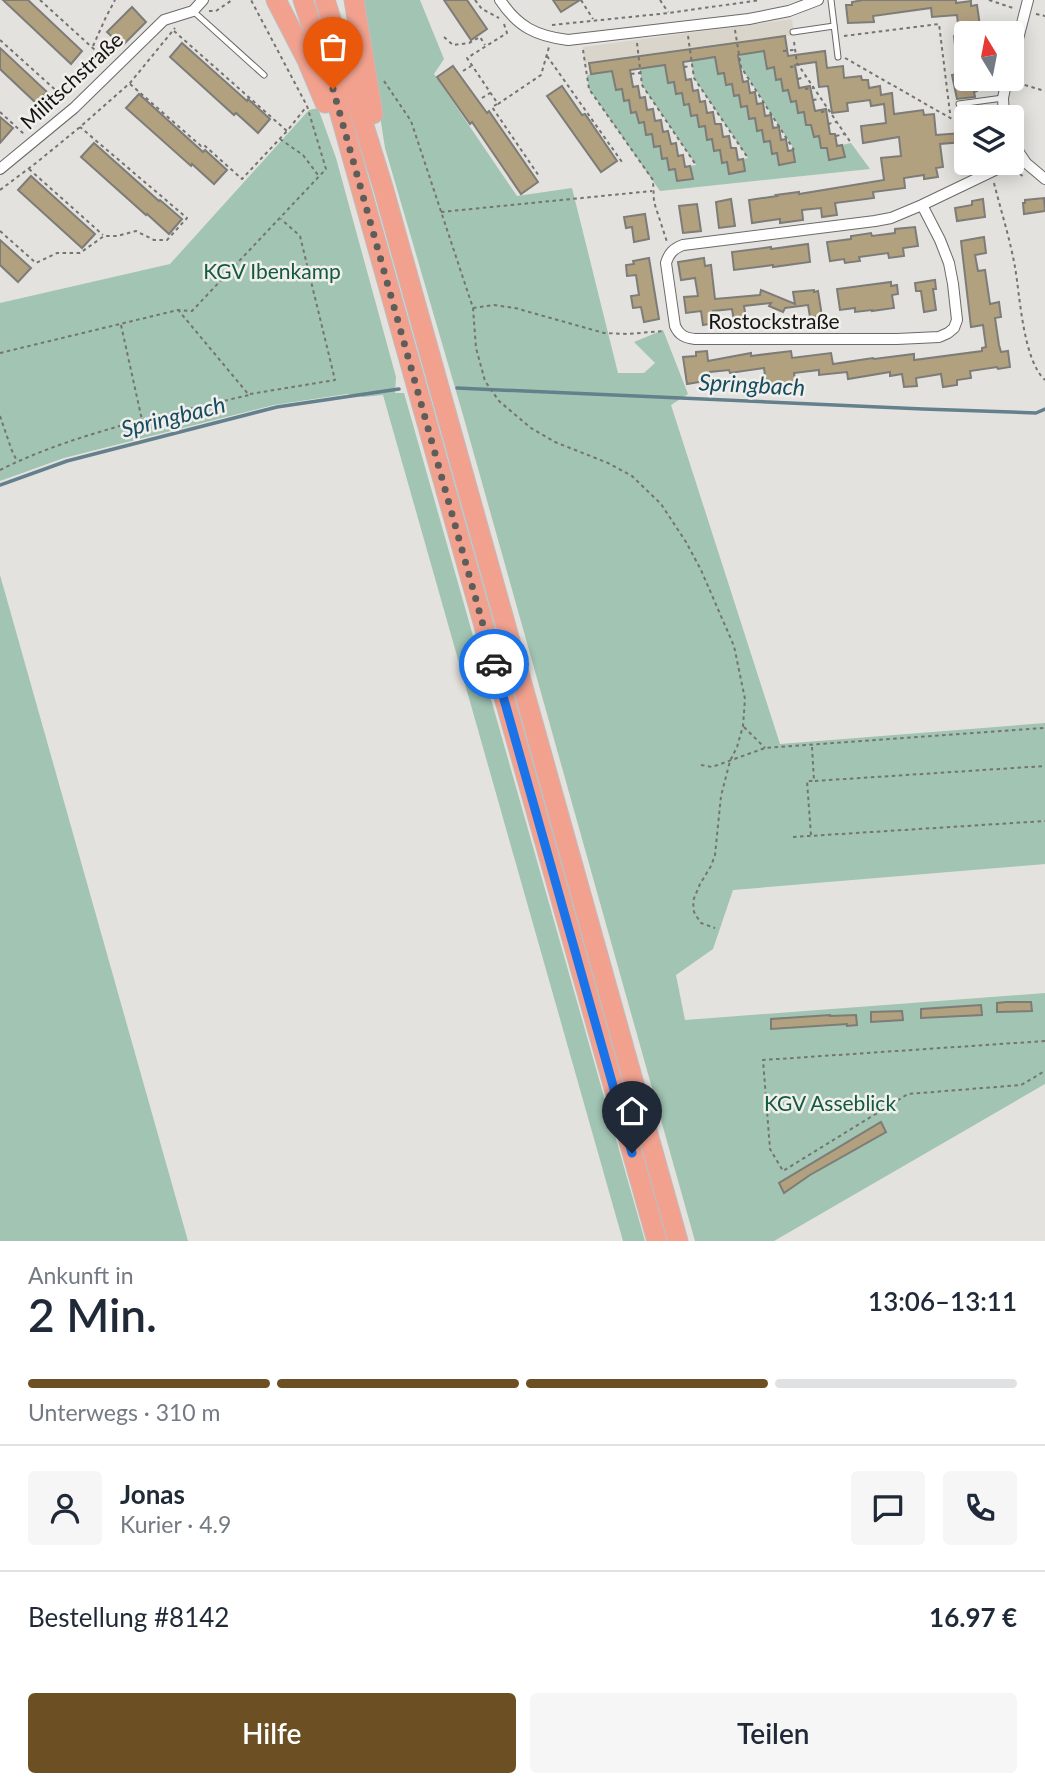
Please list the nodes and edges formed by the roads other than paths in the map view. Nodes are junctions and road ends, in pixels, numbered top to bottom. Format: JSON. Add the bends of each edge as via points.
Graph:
{"nodes":[{"id":1,"x":203,"y":0,"type":"edge"},
{"id":2,"x":276,"y":0,"type":"edge"},
{"id":3,"x":303,"y":0,"type":"edge"},
{"id":4,"x":325,"y":0,"type":"edge"},
{"id":5,"x":354,"y":0,"type":"edge"},
{"id":6,"x":500,"y":0,"type":"edge"},
{"id":7,"x":818,"y":0,"type":"edge"},
{"id":8,"x":831,"y":0,"type":"edge"},
{"id":9,"x":1028,"y":0,"type":"edge"},
{"id":10,"x":193,"y":11,"type":"junction"},
{"id":11,"x":1023,"y":21,"type":"edge"},
{"id":12,"x":835,"y":26,"type":"junction"},
{"id":13,"x":793,"y":32,"type":"road end"},
{"id":14,"x":838,"y":54,"type":"road end"},
{"id":15,"x":264,"y":75,"type":"dead end"},
{"id":16,"x":1004,"y":91,"type":"edge"},
{"id":17,"x":1003,"y":98,"type":"junction"},
{"id":18,"x":959,"y":104,"type":"dead end"},
{"id":19,"x":1003,"y":105,"type":"edge"},
{"id":20,"x":1024,"y":162,"type":"edge"},
{"id":21,"x":354,"y":167,"type":"junction"},
{"id":22,"x":0,"y":169,"type":"edge"},
{"id":23,"x":985,"y":175,"type":"edge"},
{"id":24,"x":1045,"y":178,"type":"edge"},
{"id":25,"x":383,"y":187,"type":"junction"},
{"id":26,"x":922,"y":205,"type":"junction"},
{"id":27,"x":657,"y":1241,"type":"edge"},
{"id":28,"x":678,"y":1241,"type":"edge"}],
"edges":[{"from":1,"to":10,"type":"street","name":"Militschstraße"},
{"from":2,"to":21,"type":"highway"},
{"from":3,"to":21,"type":"highway"},
{"from":4,"to":25,"type":"highway"},
{"from":5,"to":25,"type":"highway"},
{"from":6,"to":7,"type":"street","via":[[515,19],[535,33],[568,40],[749,19]]},
{"from":8,"to":12,"type":"lane"},
{"from":9,"to":11,"type":"street"},
{"from":10,"to":15,"type":"lane"},
{"from":10,"to":22,"type":"street","name":"Militschstraße","via":[[164,20],[74,108]]},
{"from":12,"to":13,"type":"lane"},
{"from":12,"to":14,"type":"lane"},
{"from":16,"to":17,"type":"street"},
{"from":17,"to":18,"type":"lane"},
{"from":17,"to":19,"type":"street"},
{"from":20,"to":24,"type":"street"},
{"from":21,"to":27,"type":"highway"},
{"from":23,"to":26,"type":"street","name":"Rostockstraße"},
{"from":25,"to":28,"type":"highway"},
{"from":26,"to":26,"type":"street","name":"Rostockstraße","via":[[875,221],[674,248],[666,263],[677,331],[695,340],[897,339],[948,333],[957,320],[949,263]]}]}
